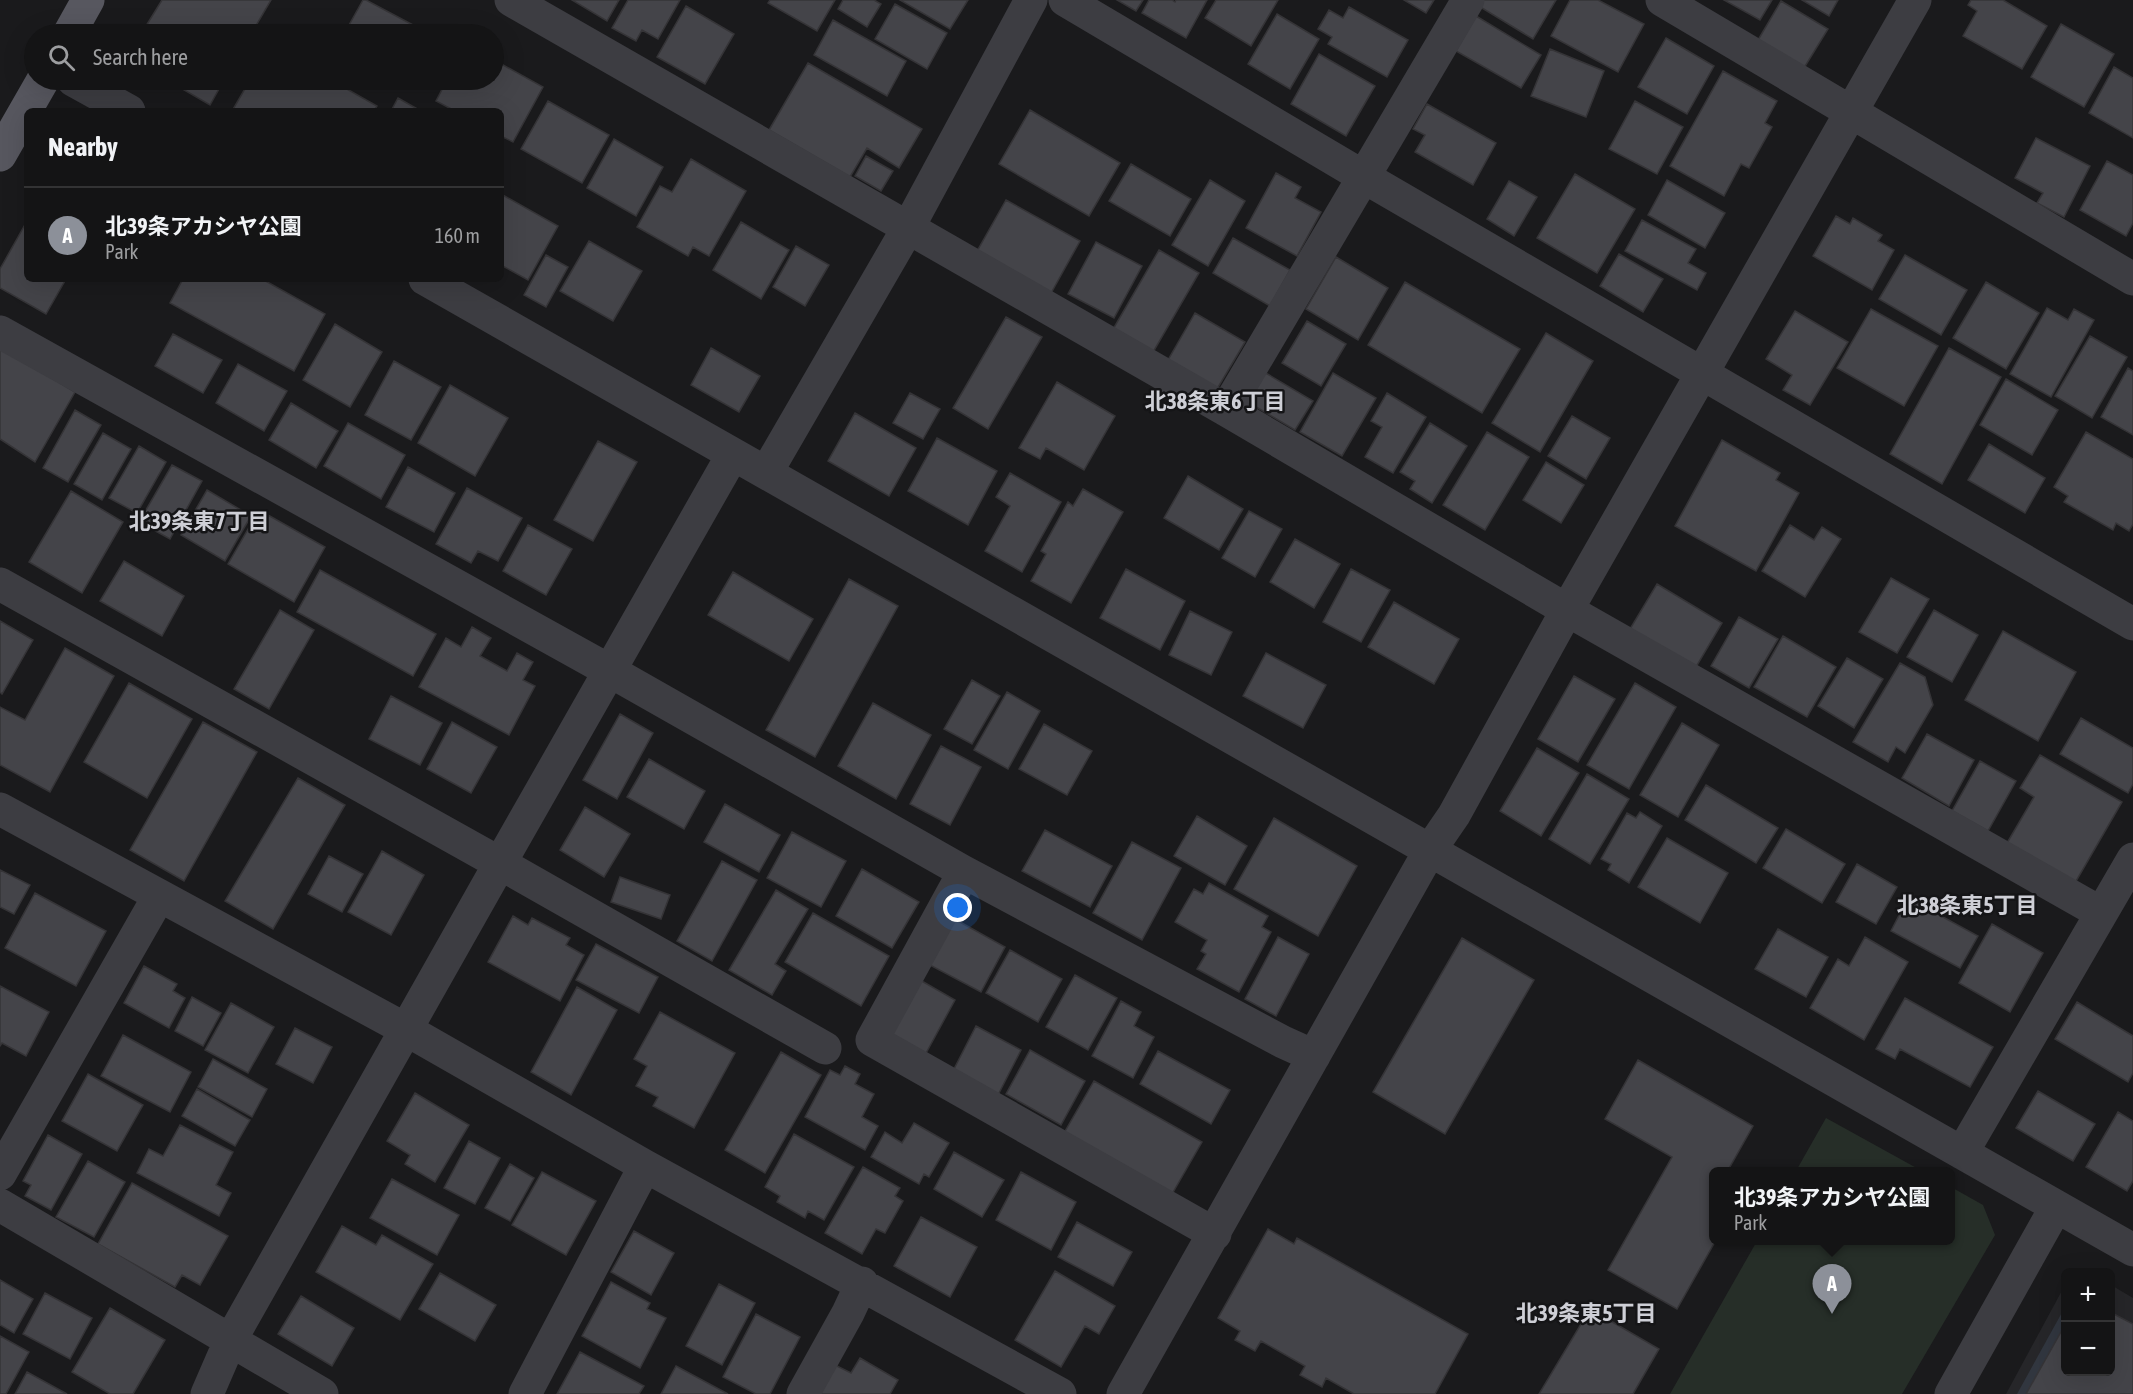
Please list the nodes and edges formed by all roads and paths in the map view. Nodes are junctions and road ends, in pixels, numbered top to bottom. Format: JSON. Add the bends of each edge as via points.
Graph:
{"nodes":[{"id":1,"x":88,"y":0,"type":"edge"},
{"id":2,"x":511,"y":0,"type":"edge"},
{"id":3,"x":1030,"y":0,"type":"edge"},
{"id":4,"x":1065,"y":0,"type":"edge"},
{"id":5,"x":1468,"y":0,"type":"edge"},
{"id":6,"x":1662,"y":0,"type":"edge"},
{"id":7,"x":1915,"y":0,"type":"edge"},
{"id":8,"x":75,"y":24,"type":"edge"},
{"id":9,"x":37,"y":90,"type":"edge"},
{"id":10,"x":91,"y":90,"type":"edge"},
{"id":11,"x":27,"y":108,"type":"edge"},
{"id":12,"x":124,"y":108,"type":"edge"},
{"id":13,"x":1852,"y":112,"type":"junction"},
{"id":14,"x":24,"y":113,"type":"edge"},
{"id":15,"x":1,"y":152,"type":"edge"},
{"id":16,"x":1364,"y":177,"type":"junction"},
{"id":17,"x":908,"y":228,"type":"junction"},
{"id":18,"x":2133,"y":279,"type":"edge"},
{"id":19,"x":430,"y":282,"type":"edge"},
{"id":20,"x":0,"y":332,"type":"edge"},
{"id":21,"x":1702,"y":373,"type":"junction"},
{"id":22,"x":1226,"y":410,"type":"junction"},
{"id":23,"x":733,"y":454,"type":"junction"},
{"id":24,"x":766,"y":473,"type":"junction"},
{"id":25,"x":0,"y":584,"type":"edge"},
{"id":26,"x":1567,"y":610,"type":"junction"},
{"id":27,"x":2133,"y":624,"type":"edge"},
{"id":28,"x":610,"y":671,"type":"junction"},
{"id":29,"x":0,"y":809,"type":"edge"},
{"id":30,"x":1430,"y":850,"type":"junction"},
{"id":31,"x":2133,"y":859,"type":"edge"},
{"id":32,"x":501,"y":864,"type":"junction"},
{"id":33,"x":964,"y":872,"type":"junction"},
{"id":34,"x":159,"y":896,"type":"junction"},
{"id":35,"x":2101,"y":913,"type":"junction"},
{"id":36,"x":405,"y":1029,"type":"junction"},
{"id":37,"x":825,"y":1048,"type":"dead end"},
{"id":38,"x":1314,"y":1056,"type":"junction"},
{"id":39,"x":1962,"y":1153,"type":"junction"},
{"id":40,"x":645,"y":1166,"type":"junction"},
{"id":41,"x":0,"y":1174,"type":"edge"},
{"id":42,"x":0,"y":1205,"type":"edge"},
{"id":43,"x":2056,"y":1208,"type":"junction"},
{"id":44,"x":1215,"y":1234,"type":"junction"},
{"id":45,"x":2133,"y":1250,"type":"edge"},
{"id":46,"x":862,"y":1283,"type":"junction"},
{"id":47,"x":230,"y":1341,"type":"junction"},
{"id":48,"x":207,"y":1394,"type":"edge"},
{"id":49,"x":322,"y":1394,"type":"edge"},
{"id":50,"x":525,"y":1394,"type":"edge"},
{"id":51,"x":803,"y":1394,"type":"edge"},
{"id":52,"x":1060,"y":1394,"type":"edge"},
{"id":53,"x":1124,"y":1394,"type":"edge"},
{"id":54,"x":1951,"y":1394,"type":"edge"}],
"edges":[{"from":1,"to":8,"type":"main road"},
{"from":2,"to":17,"type":"street"},
{"from":3,"to":17,"type":"street"},
{"from":4,"to":16,"type":"street"},
{"from":5,"to":16,"type":"street"},
{"from":6,"to":13,"type":"street"},
{"from":7,"to":13,"type":"street"},
{"from":9,"to":11,"type":"main road"},
{"from":10,"to":12,"type":"street"},
{"from":13,"to":18,"type":"street"},
{"from":13,"to":21,"type":"street"},
{"from":14,"to":15,"type":"main road"},
{"from":16,"to":21,"type":"street"},
{"from":16,"to":22,"type":"street"},
{"from":17,"to":22,"type":"street"},
{"from":17,"to":24,"type":"street"},
{"from":19,"to":23,"type":"street"},
{"from":20,"to":28,"type":"street"},
{"from":21,"to":26,"type":"street"},
{"from":21,"to":27,"type":"street"},
{"from":22,"to":26,"type":"street"},
{"from":23,"to":24,"type":"street"},
{"from":23,"to":28,"type":"street"},
{"from":24,"to":30,"type":"street"},
{"from":25,"to":32,"type":"street"},
{"from":26,"to":30,"type":"street","via":[[1454,815]]},
{"from":26,"to":35,"type":"street"},
{"from":28,"to":32,"type":"street"},
{"from":28,"to":33,"type":"street"},
{"from":29,"to":34,"type":"street"},
{"from":30,"to":38,"type":"street"},
{"from":30,"to":39,"type":"street"},
{"from":31,"to":35,"type":"street"},
{"from":32,"to":36,"type":"street"},
{"from":32,"to":37,"type":"street"},
{"from":33,"to":38,"type":"street"},
{"from":33,"to":44,"type":"street","via":[[872,1040]]},
{"from":34,"to":36,"type":"street"},
{"from":34,"to":41,"type":"street"},
{"from":35,"to":39,"type":"street"},
{"from":36,"to":40,"type":"street"},
{"from":36,"to":47,"type":"street"},
{"from":38,"to":44,"type":"street"},
{"from":39,"to":43,"type":"street"},
{"from":40,"to":46,"type":"street"},
{"from":40,"to":50,"type":"street"},
{"from":42,"to":47,"type":"street"},
{"from":43,"to":45,"type":"street"},
{"from":43,"to":54,"type":"street"},
{"from":44,"to":53,"type":"street"},
{"from":46,"to":51,"type":"street"},
{"from":46,"to":52,"type":"street"},
{"from":47,"to":48,"type":"street"},
{"from":47,"to":49,"type":"street"}]}
